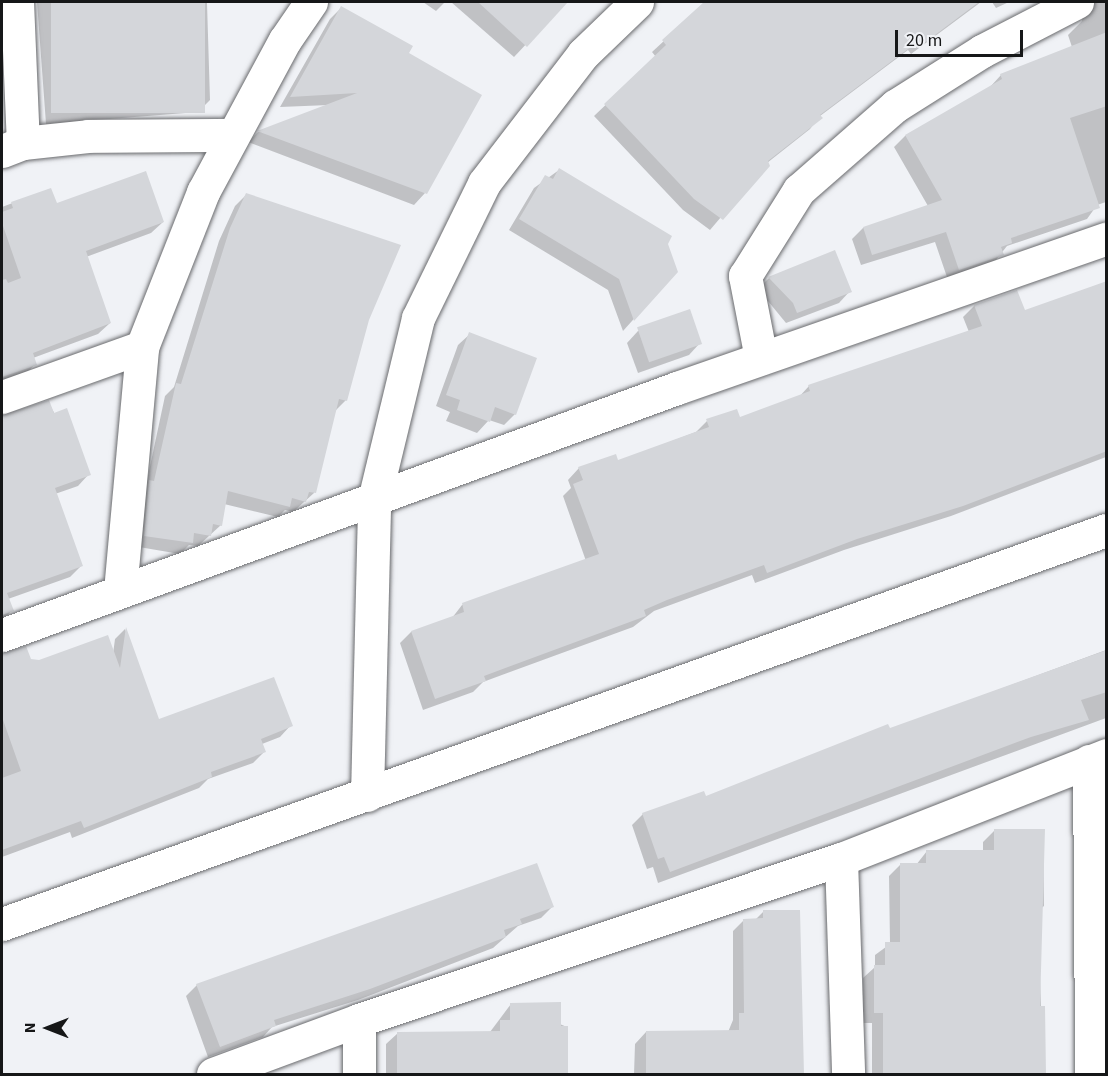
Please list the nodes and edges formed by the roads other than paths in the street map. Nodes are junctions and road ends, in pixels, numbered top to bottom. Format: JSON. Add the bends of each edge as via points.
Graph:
{"nodes":[{"id":1,"x":17,"y":2,"type":"edge"},
{"id":2,"x":310,"y":2,"type":"edge"},
{"id":3,"x":637,"y":2,"type":"edge"},
{"id":4,"x":1077,"y":2,"type":"edge"},
{"id":5,"x":233,"y":135,"type":"junction"},
{"id":6,"x":13,"y":147,"type":"edge"},
{"id":7,"x":1107,"y":239,"type":"edge"},
{"id":8,"x":142,"y":347,"type":"junction"},
{"id":9,"x":761,"y":358,"type":"junction"},
{"id":10,"x":2,"y":397,"type":"edge"},
{"id":11,"x":374,"y":500,"type":"junction"},
{"id":12,"x":1107,"y":530,"type":"edge"},
{"id":13,"x":120,"y":591,"type":"junction"},
{"id":14,"x":2,"y":635,"type":"edge"},
{"id":15,"x":1098,"y":758,"type":"edge"},
{"id":16,"x":367,"y":795,"type":"junction"},
{"id":17,"x":841,"y":859,"type":"junction"},
{"id":18,"x":2,"y":924,"type":"edge"},
{"id":19,"x":359,"y":1020,"type":"junction"},
{"id":20,"x":213,"y":1074,"type":"edge"},
{"id":21,"x":359,"y":1074,"type":"edge"},
{"id":22,"x":848,"y":1074,"type":"edge"},
{"id":23,"x":1091,"y":1074,"type":"edge"}],
"edges":[{"from":1,"to":6,"type":"street"},
{"from":2,"to":5,"type":"street"},
{"from":3,"to":11,"type":"street","via":[[583,54],[484,183],[418,318]]},
{"from":4,"to":9,"type":"street","via":[[982,51],[895,106],[799,190],[745,276]]},
{"from":5,"to":6,"type":"street","via":[[88,135]]},
{"from":5,"to":8,"type":"street","via":[[202,192]]},
{"from":7,"to":9,"type":"street"},
{"from":8,"to":10,"type":"street"},
{"from":8,"to":13,"type":"street"},
{"from":9,"to":11,"type":"street"},
{"from":11,"to":13,"type":"street"},
{"from":11,"to":16,"type":"street"},
{"from":12,"to":16,"type":"street"},
{"from":13,"to":14,"type":"street"},
{"from":15,"to":17,"type":"street"},
{"from":15,"to":23,"type":"street"},
{"from":16,"to":18,"type":"street"},
{"from":17,"to":19,"type":"street"},
{"from":17,"to":22,"type":"street"},
{"from":19,"to":20,"type":"street"},
{"from":19,"to":21,"type":"street"}]}
